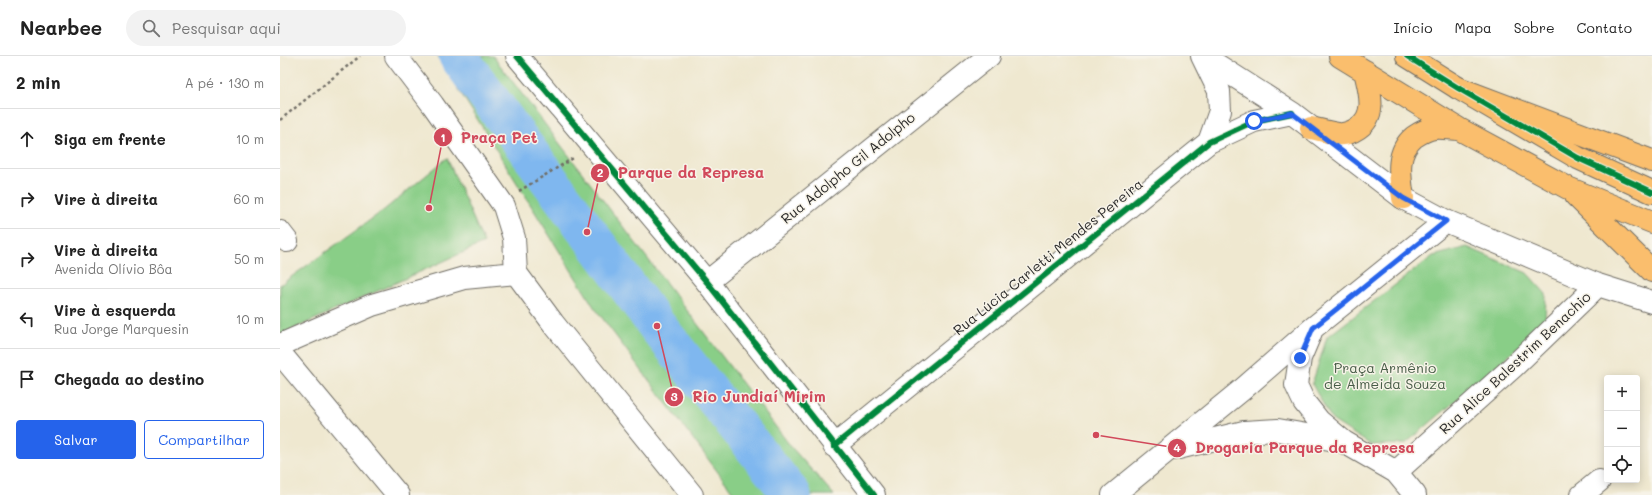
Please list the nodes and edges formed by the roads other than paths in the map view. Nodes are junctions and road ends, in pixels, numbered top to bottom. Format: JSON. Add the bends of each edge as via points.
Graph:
{"nodes":[{"id":1,"x":396,"y":56,"type":"edge"},
{"id":2,"x":517,"y":56,"type":"edge"},
{"id":3,"x":990,"y":56,"type":"edge"},
{"id":4,"x":1203,"y":56,"type":"edge"},
{"id":5,"x":1340,"y":56,"type":"edge"},
{"id":6,"x":1407,"y":56,"type":"edge"},
{"id":7,"x":1365,"y":71,"type":"junction"},
{"id":8,"x":1458,"y":88,"type":"junction"},
{"id":9,"x":1292,"y":113,"type":"junction"},
{"id":10,"x":1311,"y":128,"type":"junction"},
{"id":11,"x":1459,"y":129,"type":"junction"},
{"id":12,"x":1209,"y":142,"type":"junction"},
{"id":13,"x":1652,"y":161,"type":"edge"},
{"id":14,"x":1568,"y":188,"type":"junction"},
{"id":15,"x":1652,"y":192,"type":"edge"},
{"id":16,"x":1403,"y":198,"type":"junction"},
{"id":17,"x":1446,"y":221,"type":"junction"},
{"id":18,"x":1652,"y":222,"type":"edge"},
{"id":19,"x":1652,"y":271,"type":"edge"},
{"id":20,"x":516,"y":273,"type":"junction"},
{"id":21,"x":707,"y":282,"type":"junction"},
{"id":22,"x":1598,"y":285,"type":"junction"},
{"id":23,"x":1652,"y":302,"type":"edge"},
{"id":24,"x":1313,"y":328,"type":"junction"},
{"id":25,"x":280,"y":345,"type":"edge"},
{"id":26,"x":280,"y":352,"type":"edge"},
{"id":27,"x":1344,"y":442,"type":"junction"},
{"id":28,"x":834,"y":446,"type":"junction"},
{"id":29,"x":1168,"y":450,"type":"junction"},
{"id":30,"x":1396,"y":472,"type":"junction"},
{"id":31,"x":1599,"y":481,"type":"dead end"},
{"id":32,"x":398,"y":495,"type":"edge"},
{"id":33,"x":692,"y":495,"type":"edge"},
{"id":34,"x":874,"y":495,"type":"edge"},
{"id":35,"x":1113,"y":495,"type":"edge"},
{"id":36,"x":1415,"y":495,"type":"edge"},
{"id":37,"x":1582,"y":495,"type":"edge"}],
"edges":[{"from":1,"to":20,"type":"street","via":[[504,206],[514,238]]},
{"from":2,"to":21,"type":"street"},
{"from":3,"to":21,"type":"street","name":"Rua Adolpho Gil Adolpho"},
{"from":4,"to":9,"type":"street"},
{"from":4,"to":12,"type":"street","via":[[1219,91],[1220,111]]},
{"from":5,"to":7,"type":"main road"},
{"from":6,"to":8,"type":"main road"},
{"from":7,"to":10,"type":"main road","via":[[1371,106],[1369,116],[1363,125],[1351,133],[1339,134]]},
{"from":7,"to":11,"type":"main road"},
{"from":8,"to":13,"type":"main road"},
{"from":8,"to":15,"type":"main road","via":[[1578,158]]},
{"from":9,"to":10,"type":"street"},
{"from":9,"to":12,"type":"street","name":"Rua Lúcia Carletti Mendes Pereira","via":[[1254,121]]},
{"from":10,"to":16,"type":"street"},
{"from":11,"to":14,"type":"main road"},
{"from":11,"to":16,"type":"main road","via":[[1433,128],[1420,133],[1406,144],[1400,173]]},
{"from":12,"to":28,"type":"street","name":"Rua Lúcia Carletti Mendes Pereira"},
{"from":14,"to":18,"type":"main road"},
{"from":14,"to":19,"type":"main road"},
{"from":16,"to":17,"type":"street"},
{"from":17,"to":22,"type":"street"},
{"from":17,"to":24,"type":"street"},
{"from":20,"to":25,"type":"street","via":[[464,278],[372,305]]},
{"from":20,"to":33,"type":"street","via":[[553,323]]},
{"from":21,"to":28,"type":"street"},
{"from":22,"to":23,"type":"street"},
{"from":22,"to":30,"type":"street","name":"Rua Alice Balestrim Benachio","via":[[1513,367]]},
{"from":24,"to":27,"type":"street","via":[[1300,358],[1296,385],[1304,402],[1319,421]]},
{"from":24,"to":29,"type":"street"},
{"from":26,"to":32,"type":"street"},
{"from":27,"to":29,"type":"street","via":[[1278,430],[1244,432]]},
{"from":27,"to":30,"type":"street"},
{"from":28,"to":34,"type":"street"},
{"from":29,"to":35,"type":"street"},
{"from":30,"to":36,"type":"street"},
{"from":31,"to":37,"type":"street"}]}
